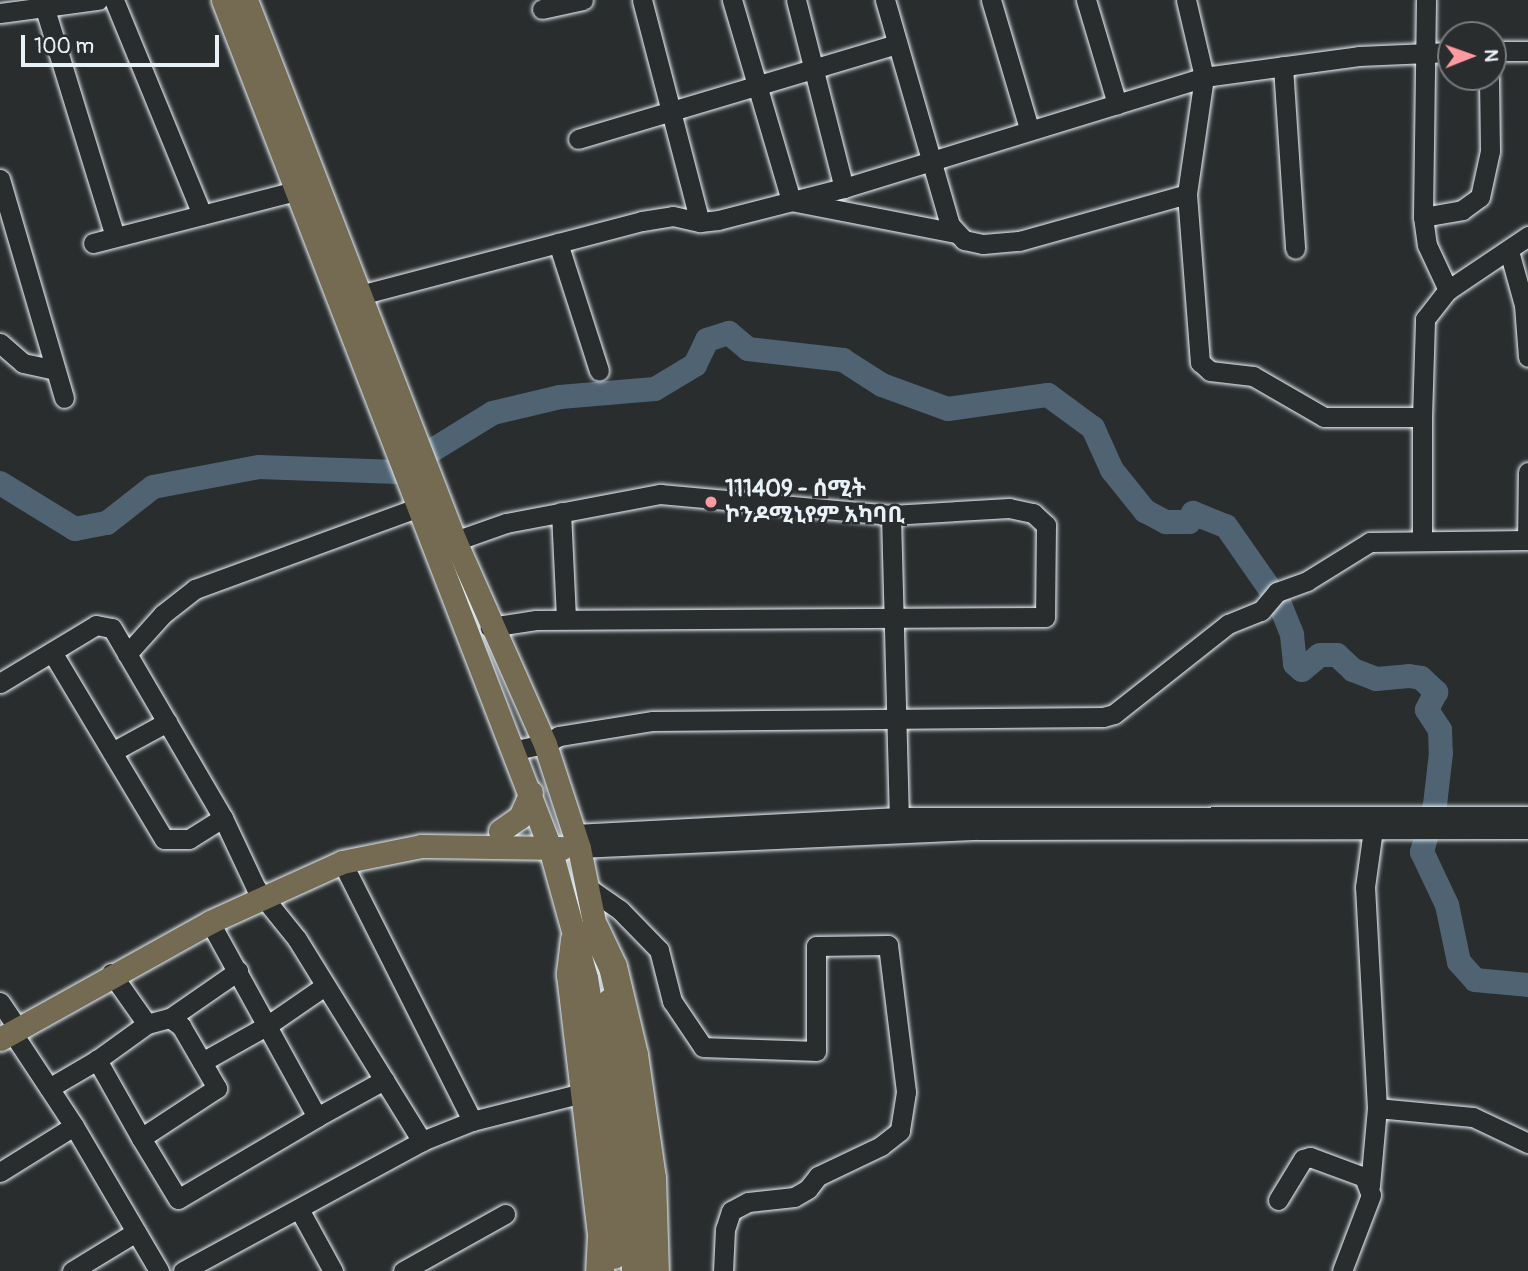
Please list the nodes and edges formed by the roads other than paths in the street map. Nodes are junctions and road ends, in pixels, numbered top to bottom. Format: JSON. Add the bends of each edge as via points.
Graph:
{"nodes":[{"id":1,"x":98,"y":0,"type":"edge"},
{"id":2,"x":114,"y":0,"type":"edge"},
{"id":3,"x":223,"y":0,"type":"edge"},
{"id":4,"x":246,"y":0,"type":"edge"},
{"id":5,"x":583,"y":0,"type":"edge"},
{"id":6,"x":642,"y":0,"type":"edge"},
{"id":7,"x":732,"y":0,"type":"edge"},
{"id":8,"x":796,"y":0,"type":"edge"},
{"id":9,"x":885,"y":0,"type":"edge"},
{"id":10,"x":991,"y":0,"type":"edge"},
{"id":11,"x":1086,"y":0,"type":"edge"},
{"id":12,"x":1426,"y":0,"type":"edge"},
{"id":13,"x":1192,"y":2,"type":"edge"},
{"id":14,"x":45,"y":9,"type":"junction"},
{"id":15,"x":542,"y":9,"type":"dead end"},
{"id":16,"x":0,"y":13,"type":"edge"},
{"id":17,"x":897,"y":44,"type":"junction"},
{"id":18,"x":1507,"y":51,"type":"edge"},
{"id":19,"x":1528,"y":51,"type":"edge"},
{"id":20,"x":1428,"y":53,"type":"junction"},
{"id":21,"x":1437,"y":53,"type":"edge"},
{"id":22,"x":1283,"y":66,"type":"junction"},
{"id":23,"x":815,"y":69,"type":"junction"},
{"id":24,"x":1204,"y":77,"type":"junction"},
{"id":25,"x":758,"y":87,"type":"junction"},
{"id":26,"x":1489,"y":91,"type":"edge"},
{"id":27,"x":1117,"y":104,"type":"junction"},
{"id":28,"x":669,"y":114,"type":"junction"},
{"id":29,"x":1029,"y":128,"type":"junction"},
{"id":30,"x":578,"y":139,"type":"dead end"},
{"id":31,"x":929,"y":160,"type":"junction"},
{"id":32,"x":0,"y":179,"type":"edge"},
{"id":33,"x":844,"y":188,"type":"junction"},
{"id":34,"x":296,"y":191,"type":"junction"},
{"id":35,"x":1188,"y":194,"type":"junction"},
{"id":36,"x":791,"y":201,"type":"junction"},
{"id":37,"x":202,"y":215,"type":"junction"},
{"id":38,"x":1423,"y":217,"type":"junction"},
{"id":39,"x":700,"y":222,"type":"junction"},
{"id":40,"x":955,"y":233,"type":"junction"},
{"id":41,"x":115,"y":236,"type":"junction"},
{"id":42,"x":1528,"y":236,"type":"edge"},
{"id":43,"x":93,"y":243,"type":"dead end"},
{"id":44,"x":558,"y":243,"type":"junction"},
{"id":45,"x":1295,"y":250,"type":"dead end"},
{"id":46,"x":1509,"y":251,"type":"junction"},
{"id":47,"x":1448,"y":290,"type":"junction"},
{"id":48,"x":360,"y":295,"type":"junction"},
{"id":49,"x":0,"y":342,"type":"edge"},
{"id":50,"x":1528,"y":357,"type":"edge"},
{"id":51,"x":55,"y":370,"type":"junction"},
{"id":52,"x":599,"y":371,"type":"dead end"},
{"id":53,"x":64,"y":398,"type":"dead end"},
{"id":54,"x":1422,"y":417,"type":"junction"},
{"id":55,"x":408,"y":450,"type":"junction"},
{"id":56,"x":1528,"y":472,"type":"edge"},
{"id":57,"x":420,"y":480,"type":"junction"},
{"id":58,"x":419,"y":507,"type":"junction"},
{"id":59,"x":561,"y":512,"type":"junction"},
{"id":60,"x":891,"y":515,"type":"junction"},
{"id":61,"x":1528,"y":540,"type":"edge"},
{"id":62,"x":454,"y":541,"type":"junction"},
{"id":63,"x":1422,"y":541,"type":"junction"},
{"id":64,"x":894,"y":618,"type":"junction"},
{"id":65,"x":566,"y":619,"type":"junction"},
{"id":66,"x":490,"y":627,"type":"junction"},
{"id":67,"x":52,"y":652,"type":"junction"},
{"id":68,"x":127,"y":654,"type":"junction"},
{"id":69,"x":3,"y":675,"type":"edge"},
{"id":70,"x":897,"y":716,"type":"junction"},
{"id":71,"x":167,"y":722,"type":"junction"},
{"id":72,"x":545,"y":744,"type":"junction"},
{"id":73,"x":516,"y":750,"type":"junction"},
{"id":74,"x":113,"y":752,"type":"junction"},
{"id":75,"x":530,"y":792,"type":"junction"},
{"id":76,"x":1528,"y":816,"type":"edge"},
{"id":77,"x":223,"y":818,"type":"junction"},
{"id":78,"x":1408,"y":822,"type":"junction"},
{"id":79,"x":1443,"y":822,"type":"junction"},
{"id":80,"x":899,"y":825,"type":"junction"},
{"id":81,"x":1373,"y":829,"type":"junction"},
{"id":82,"x":1528,"y":829,"type":"edge"},
{"id":83,"x":499,"y":831,"type":"junction"},
{"id":84,"x":548,"y":840,"type":"junction"},
{"id":85,"x":577,"y":841,"type":"junction"},
{"id":86,"x":342,"y":862,"type":"junction"},
{"id":87,"x":587,"y":887,"type":"junction"},
{"id":88,"x":261,"y":892,"type":"junction"},
{"id":89,"x":210,"y":922,"type":"junction"},
{"id":90,"x":585,"y":934,"type":"junction"},
{"id":91,"x":238,"y":971,"type":"junction"},
{"id":92,"x":111,"y":973,"type":"junction"},
{"id":93,"x":595,"y":976,"type":"junction"},
{"id":94,"x":323,"y":987,"type":"junction"},
{"id":95,"x":170,"y":1018,"type":"junction"},
{"id":96,"x":5,"y":1024,"type":"edge"},
{"id":97,"x":147,"y":1024,"type":"junction"},
{"id":98,"x":268,"y":1025,"type":"junction"},
{"id":99,"x":97,"y":1060,"type":"junction"},
{"id":100,"x":202,"y":1062,"type":"junction"},
{"id":101,"x":384,"y":1080,"type":"junction"},
{"id":102,"x":49,"y":1088,"type":"junction"},
{"id":103,"x":587,"y":1093,"type":"junction"},
{"id":104,"x":1377,"y":1108,"type":"junction"},
{"id":105,"x":317,"y":1117,"type":"junction"},
{"id":106,"x":472,"y":1121,"type":"junction"},
{"id":107,"x":74,"y":1126,"type":"junction"},
{"id":108,"x":141,"y":1138,"type":"junction"},
{"id":109,"x":422,"y":1141,"type":"junction"},
{"id":110,"x":1528,"y":1143,"type":"edge"},
{"id":111,"x":0,"y":1172,"type":"edge"},
{"id":112,"x":1370,"y":1186,"type":"junction"},
{"id":113,"x":1278,"y":1200,"type":"dead end"},
{"id":114,"x":299,"y":1209,"type":"junction"},
{"id":115,"x":505,"y":1214,"type":"dead end"},
{"id":116,"x":136,"y":1232,"type":"junction"},
{"id":117,"x":72,"y":1271,"type":"edge"},
{"id":118,"x":159,"y":1271,"type":"edge"},
{"id":119,"x":183,"y":1271,"type":"edge"},
{"id":120,"x":333,"y":1271,"type":"edge"},
{"id":121,"x":403,"y":1271,"type":"edge"},
{"id":122,"x":600,"y":1271,"type":"edge"},
{"id":123,"x":614,"y":1271,"type":"edge"},
{"id":124,"x":633,"y":1271,"type":"edge"},
{"id":125,"x":655,"y":1271,"type":"edge"},
{"id":126,"x":723,"y":1271,"type":"edge"},
{"id":127,"x":1342,"y":1271,"type":"edge"}],
"edges":[{"from":1,"to":14,"type":"street"},
{"from":2,"to":37,"type":"street"},
{"from":3,"to":34,"type":"main road"},
{"from":4,"to":48,"type":"main road"},
{"from":5,"to":15,"type":"street"},
{"from":6,"to":28,"type":"street"},
{"from":7,"to":25,"type":"street"},
{"from":8,"to":23,"type":"street"},
{"from":9,"to":17,"type":"street"},
{"from":10,"to":29,"type":"street"},
{"from":11,"to":27,"type":"street"},
{"from":12,"to":20,"type":"street"},
{"from":13,"to":24,"type":"street"},
{"from":14,"to":16,"type":"street"},
{"from":14,"to":41,"type":"street"},
{"from":17,"to":23,"type":"street"},
{"from":17,"to":31,"type":"street"},
{"from":18,"to":19,"type":"street"},
{"from":20,"to":21,"type":"street"},
{"from":20,"to":22,"type":"street"},
{"from":20,"to":38,"type":"street"},
{"from":22,"to":24,"type":"street"},
{"from":22,"to":45,"type":"street"},
{"from":23,"to":25,"type":"street"},
{"from":23,"to":33,"type":"street"},
{"from":24,"to":27,"type":"street"},
{"from":24,"to":35,"type":"street"},
{"from":25,"to":28,"type":"street"},
{"from":25,"to":36,"type":"street"},
{"from":26,"to":38,"type":"street","via":[[1490,151],[1480,197],[1462,210]]},
{"from":27,"to":29,"type":"street"},
{"from":28,"to":30,"type":"street"},
{"from":28,"to":39,"type":"street"},
{"from":29,"to":31,"type":"street"},
{"from":31,"to":33,"type":"street"},
{"from":31,"to":40,"type":"street"},
{"from":32,"to":51,"type":"street"},
{"from":33,"to":36,"type":"street"},
{"from":34,"to":37,"type":"street"},
{"from":34,"to":55,"type":"main road"},
{"from":35,"to":40,"type":"street","via":[[1018,241],[983,244]]},
{"from":35,"to":54,"type":"street","via":[[1200,362],[1210,371],[1253,376],[1324,417]]},
{"from":36,"to":39,"type":"street"},
{"from":36,"to":40,"type":"street"},
{"from":37,"to":41,"type":"street"},
{"from":38,"to":47,"type":"street","via":[[1427,245]]},
{"from":39,"to":44,"type":"street","via":[[673,216]]},
{"from":41,"to":43,"type":"street"},
{"from":42,"to":46,"type":"street"},
{"from":44,"to":48,"type":"street"},
{"from":44,"to":52,"type":"street"},
{"from":46,"to":47,"type":"street"},
{"from":46,"to":50,"type":"street","via":[[1524,305]]},
{"from":47,"to":54,"type":"street","via":[[1425,320]]},
{"from":48,"to":55,"type":"main road"},
{"from":49,"to":51,"type":"street","via":[[23,363]]},
{"from":51,"to":53,"type":"street"},
{"from":54,"to":63,"type":"street"},
{"from":55,"to":57,"type":"main road"},
{"from":56,"to":61,"type":"street"},
{"from":57,"to":58,"type":"main road"},
{"from":57,"to":62,"type":"main road"},
{"from":58,"to":68,"type":"street","via":[[231,572],[195,589],[163,614]]},
{"from":58,"to":73,"type":"main road"},
{"from":59,"to":60,"type":"street","via":[[687,494]]},
{"from":59,"to":62,"type":"street","via":[[506,523]]},
{"from":59,"to":65,"type":"street"},
{"from":60,"to":64,"type":"street"},
{"from":60,"to":64,"type":"street","via":[[1009,508],[1033,513],[1046,525],[1047,544],[1045,617]]},
{"from":61,"to":63,"type":"street"},
{"from":62,"to":66,"type":"main road"},
{"from":63,"to":70,"type":"street","via":[[1370,542],[1307,582],[1277,592],[1261,611],[1228,624],[1114,714]]},
{"from":64,"to":65,"type":"street"},
{"from":64,"to":70,"type":"street"},
{"from":65,"to":66,"type":"street"},
{"from":66,"to":72,"type":"main road"},
{"from":67,"to":68,"type":"street","via":[[104,624],[112,628]]},
{"from":67,"to":69,"type":"street"},
{"from":67,"to":74,"type":"street"},
{"from":68,"to":71,"type":"street"},
{"from":70,"to":72,"type":"street","via":[[653,721],[559,736]]},
{"from":70,"to":80,"type":"street"},
{"from":71,"to":74,"type":"street"},
{"from":71,"to":77,"type":"street"},
{"from":72,"to":73,"type":"street"},
{"from":72,"to":85,"type":"main road"},
{"from":73,"to":75,"type":"main road"},
{"from":74,"to":77,"type":"street","via":[[164,839],[189,839]]},
{"from":75,"to":83,"type":"main road","via":[[520,817]]},
{"from":75,"to":84,"type":"main road"},
{"from":76,"to":79,"type":"street"},
{"from":77,"to":88,"type":"street"},
{"from":78,"to":79,"type":"street"},
{"from":78,"to":80,"type":"street"},
{"from":78,"to":81,"type":"street"},
{"from":79,"to":82,"type":"street"},
{"from":80,"to":81,"type":"street"},
{"from":80,"to":85,"type":"street"},
{"from":81,"to":104,"type":"street","via":[[1365,887]]},
{"from":83,"to":84,"type":"main road"},
{"from":83,"to":88,"type":"main road","via":[[445,832],[336,852]]},
{"from":84,"to":85,"type":"main road"},
{"from":84,"to":86,"type":"main road","via":[[421,846]]},
{"from":84,"to":90,"type":"main road"},
{"from":85,"to":87,"type":"main road"},
{"from":86,"to":88,"type":"main road"},
{"from":86,"to":106,"type":"street"},
{"from":87,"to":90,"type":"main road"},
{"from":87,"to":126,"type":"street","via":[[620,910],[659,950],[672,1001],[703,1047],[816,1051],[816,946],[888,945],[906,1092],[901,1131],[881,1146],[818,1176],[794,1197],[748,1202],[731,1211],[725,1229]]},
{"from":88,"to":89,"type":"main road"},
{"from":88,"to":94,"type":"street"},
{"from":88,"to":96,"type":"main road","via":[[157,933]]},
{"from":89,"to":91,"type":"street"},
{"from":89,"to":92,"type":"main road"},
{"from":90,"to":93,"type":"main road"},
{"from":90,"to":103,"type":"highway","via":[[571,975]]},
{"from":90,"to":125,"type":"highway","via":[[612,967],[634,1055],[652,1178]]},
{"from":91,"to":95,"type":"street"},
{"from":91,"to":98,"type":"street"},
{"from":92,"to":96,"type":"main road"},
{"from":92,"to":97,"type":"street"},
{"from":93,"to":123,"type":"main road","via":[[615,1223]]},
{"from":93,"to":124,"type":"main road","via":[[622,1084]]},
{"from":94,"to":98,"type":"street"},
{"from":94,"to":101,"type":"street"},
{"from":95,"to":97,"type":"street"},
{"from":95,"to":100,"type":"street","via":[[181,1026]]},
{"from":96,"to":102,"type":"street"},
{"from":97,"to":99,"type":"street"},
{"from":98,"to":100,"type":"street"},
{"from":98,"to":105,"type":"street"},
{"from":99,"to":102,"type":"street"},
{"from":99,"to":108,"type":"street"},
{"from":100,"to":108,"type":"street","via":[[217,1088]]},
{"from":101,"to":105,"type":"street"},
{"from":101,"to":109,"type":"street"},
{"from":102,"to":107,"type":"street"},
{"from":103,"to":106,"type":"street"},
{"from":103,"to":122,"type":"highway"},
{"from":104,"to":110,"type":"street","via":[[1472,1117]]},
{"from":104,"to":112,"type":"street"},
{"from":105,"to":108,"type":"street","via":[[178,1199]]},
{"from":106,"to":109,"type":"street"},
{"from":107,"to":111,"type":"street"},
{"from":107,"to":116,"type":"street"},
{"from":109,"to":114,"type":"street"},
{"from":112,"to":113,"type":"street","via":[[1364,1177],[1310,1157],[1303,1159]]},
{"from":112,"to":127,"type":"street","via":[[1371,1195]]},
{"from":114,"to":119,"type":"street"},
{"from":114,"to":120,"type":"street"},
{"from":115,"to":121,"type":"street"},
{"from":116,"to":117,"type":"street"},
{"from":116,"to":118,"type":"street"}]}
